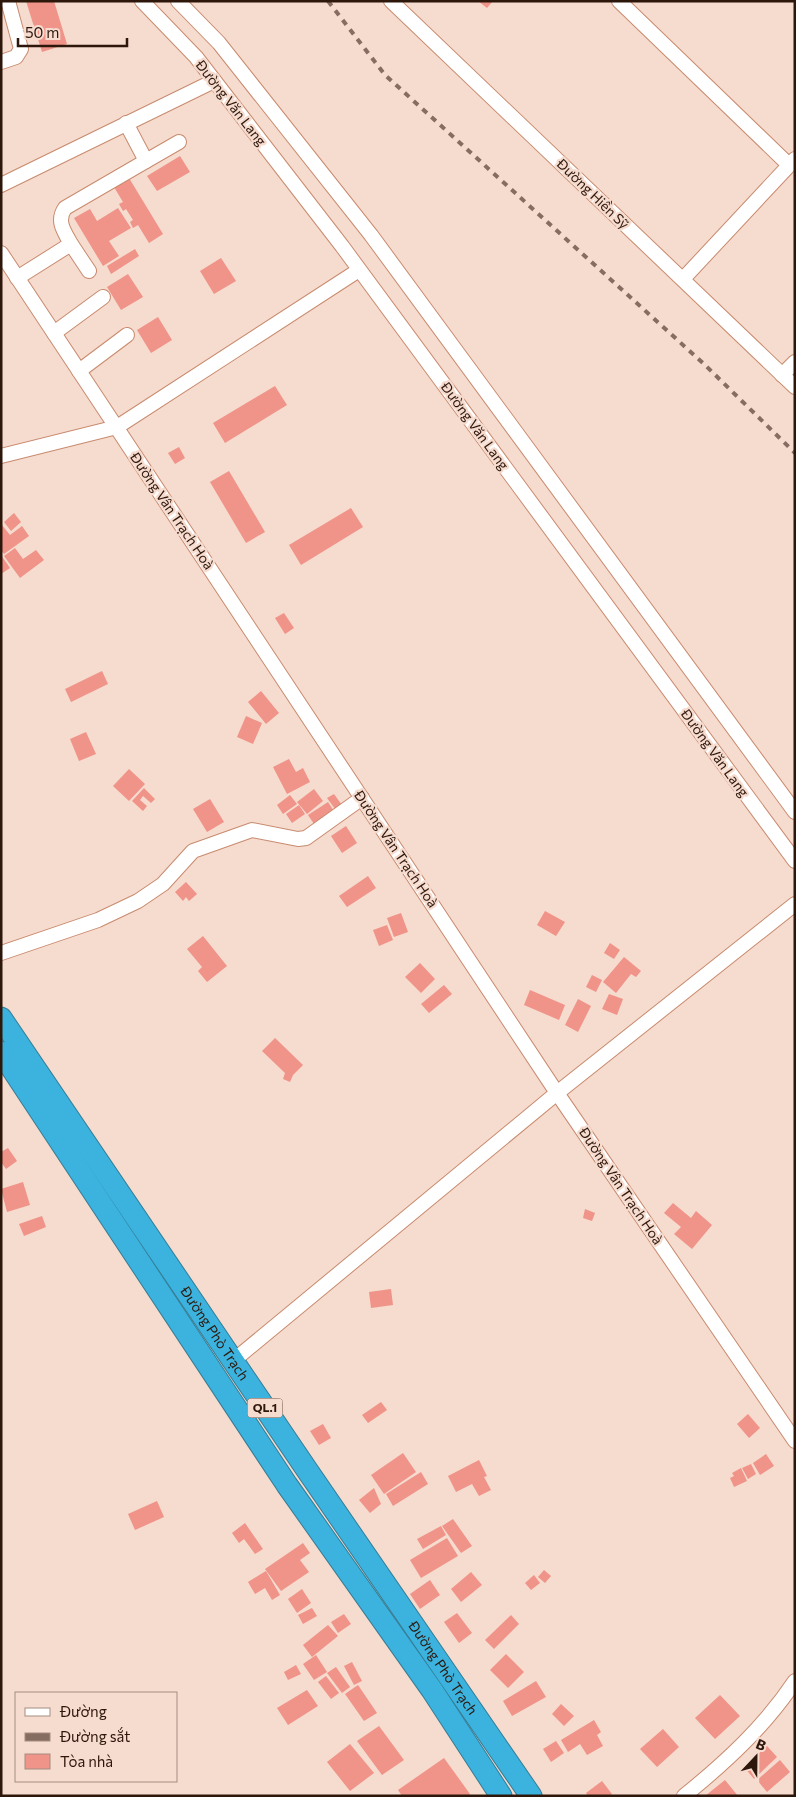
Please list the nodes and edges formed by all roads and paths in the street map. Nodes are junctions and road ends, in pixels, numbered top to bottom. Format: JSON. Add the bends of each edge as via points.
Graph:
{"nodes":[{"id":1,"x":8,"y":1,"type":"edge"},
{"id":2,"x":142,"y":1,"type":"edge"},
{"id":3,"x":178,"y":1,"type":"edge"},
{"id":4,"x":391,"y":1,"type":"edge"},
{"id":5,"x":619,"y":1,"type":"edge"},
{"id":6,"x":1,"y":62,"type":"edge"},
{"id":7,"x":214,"y":81,"type":"junction"},
{"id":8,"x":126,"y":123,"type":"junction"},
{"id":9,"x":179,"y":142,"type":"dead end"},
{"id":10,"x":146,"y":161,"type":"junction"},
{"id":11,"x":792,"y":162,"type":"edge"},
{"id":12,"x":1,"y":185,"type":"edge"},
{"id":13,"x":71,"y":244,"type":"junction"},
{"id":14,"x":1,"y":254,"type":"edge"},
{"id":15,"x":359,"y":270,"type":"junction"},
{"id":16,"x":89,"y":271,"type":"dead end"},
{"id":17,"x":17,"y":278,"type":"junction"},
{"id":18,"x":683,"y":279,"type":"junction"},
{"id":19,"x":104,"y":296,"type":"dead end"},
{"id":20,"x":54,"y":333,"type":"junction"},
{"id":21,"x":127,"y":335,"type":"dead end"},
{"id":22,"x":795,"y":362,"type":"edge"},
{"id":23,"x":79,"y":371,"type":"junction"},
{"id":24,"x":782,"y":375,"type":"junction"},
{"id":25,"x":795,"y":387,"type":"edge"},
{"id":26,"x":116,"y":428,"type":"junction"},
{"id":27,"x":1,"y":456,"type":"edge"},
{"id":28,"x":362,"y":798,"type":"junction"},
{"id":29,"x":795,"y":812,"type":"edge"},
{"id":30,"x":795,"y":862,"type":"edge"},
{"id":31,"x":795,"y":904,"type":"edge"},
{"id":32,"x":1,"y":953,"type":"edge"},
{"id":33,"x":1,"y":1018,"type":"edge"},
{"id":34,"x":1,"y":1052,"type":"edge"},
{"id":35,"x":558,"y":1093,"type":"junction"},
{"id":36,"x":62,"y":1125,"type":"junction"},
{"id":37,"x":233,"y":1361,"type":"junction"},
{"id":38,"x":795,"y":1441,"type":"edge"},
{"id":39,"x":307,"y":1470,"type":"junction"},
{"id":40,"x":287,"y":1484,"type":"junction"},
{"id":41,"x":450,"y":1679,"type":"junction"},
{"id":42,"x":795,"y":1681,"type":"edge"},
{"id":43,"x":432,"y":1690,"type":"junction"},
{"id":44,"x":501,"y":1796,"type":"edge"},
{"id":45,"x":531,"y":1796,"type":"edge"},
{"id":46,"x":684,"y":1796,"type":"edge"}],
"edges":[{"from":1,"to":6,"type":"street","via":[[21,49],[16,57]]},
{"from":2,"to":7,"type":"street","name":"Đường Văn Lang","via":[[196,57]]},
{"from":3,"to":29,"type":"street","name":"Đường Văn Lang","via":[[219,43],[371,235]]},
{"from":4,"to":18,"type":"street","name":"Đường Hiền Sỹ"},
{"from":5,"to":11,"type":"street"},
{"from":7,"to":8,"type":"street"},
{"from":7,"to":15,"type":"street","name":"Đường Văn Lang"},
{"from":8,"to":10,"type":"street"},
{"from":8,"to":12,"type":"street"},
{"from":9,"to":10,"type":"street"},
{"from":10,"to":13,"type":"street","via":[[65,208],[60,221]]},
{"from":11,"to":18,"type":"street"},
{"from":13,"to":16,"type":"street"},
{"from":13,"to":17,"type":"street"},
{"from":14,"to":17,"type":"street","name":"Đường Vân Trạch Hoà"},
{"from":15,"to":26,"type":"street"},
{"from":15,"to":30,"type":"street","name":"Đường Văn Lang"},
{"from":17,"to":20,"type":"street","name":"Đường Vân Trạch Hoà"},
{"from":18,"to":24,"type":"street","name":"Đường Hiền Sỹ"},
{"from":19,"to":20,"type":"street"},
{"from":20,"to":23,"type":"street","name":"Đường Vân Trạch Hoà"},
{"from":21,"to":23,"type":"street"},
{"from":22,"to":24,"type":"street"},
{"from":23,"to":26,"type":"street","name":"Đường Vân Trạch Hoà"},
{"from":24,"to":25,"type":"street","name":"Đường Hiền Sỹ"},
{"from":26,"to":27,"type":"street"},
{"from":26,"to":28,"type":"street","name":"Đường Vân Trạch Hoà"},
{"from":28,"to":32,"type":"street","via":[[306,838],[252,830],[193,851],[162,884],[138,901],[98,920]]},
{"from":28,"to":35,"type":"street","name":"Đường Vân Trạch Hoà"},
{"from":31,"to":35,"type":"street"},
{"from":33,"to":36,"type":"highway","name":"Đường Phò Trạch","number":"QL.1"},
{"from":34,"to":36,"type":"highway","name":"Đường Phò Trạch","number":"QL.1"},
{"from":35,"to":37,"type":"street"},
{"from":35,"to":38,"type":"street","name":"Đường Vân Trạch Hoà"},
{"from":36,"to":37,"type":"highway","name":"Đường Phò Trạch","number":"QL.1"},
{"from":36,"to":40,"type":"highway","name":"Đường Phò Trạch","number":"QL.1"},
{"from":37,"to":39,"type":"highway","name":"Đường Phò Trạch","number":"QL.1"},
{"from":39,"to":40,"type":"highway"},
{"from":39,"to":41,"type":"highway","name":"Đường Phò Trạch","number":"QL.1"},
{"from":40,"to":43,"type":"highway","name":"Đường Phò Trạch","number":"QL.1"},
{"from":41,"to":43,"type":"highway"},
{"from":41,"to":45,"type":"highway","name":"Đường Phò Trạch","number":"QL.1"},
{"from":42,"to":46,"type":"street","via":[[757,1730],[719,1768]]},
{"from":43,"to":44,"type":"highway","name":"Đường Phò Trạch","number":"QL.1"}]}
